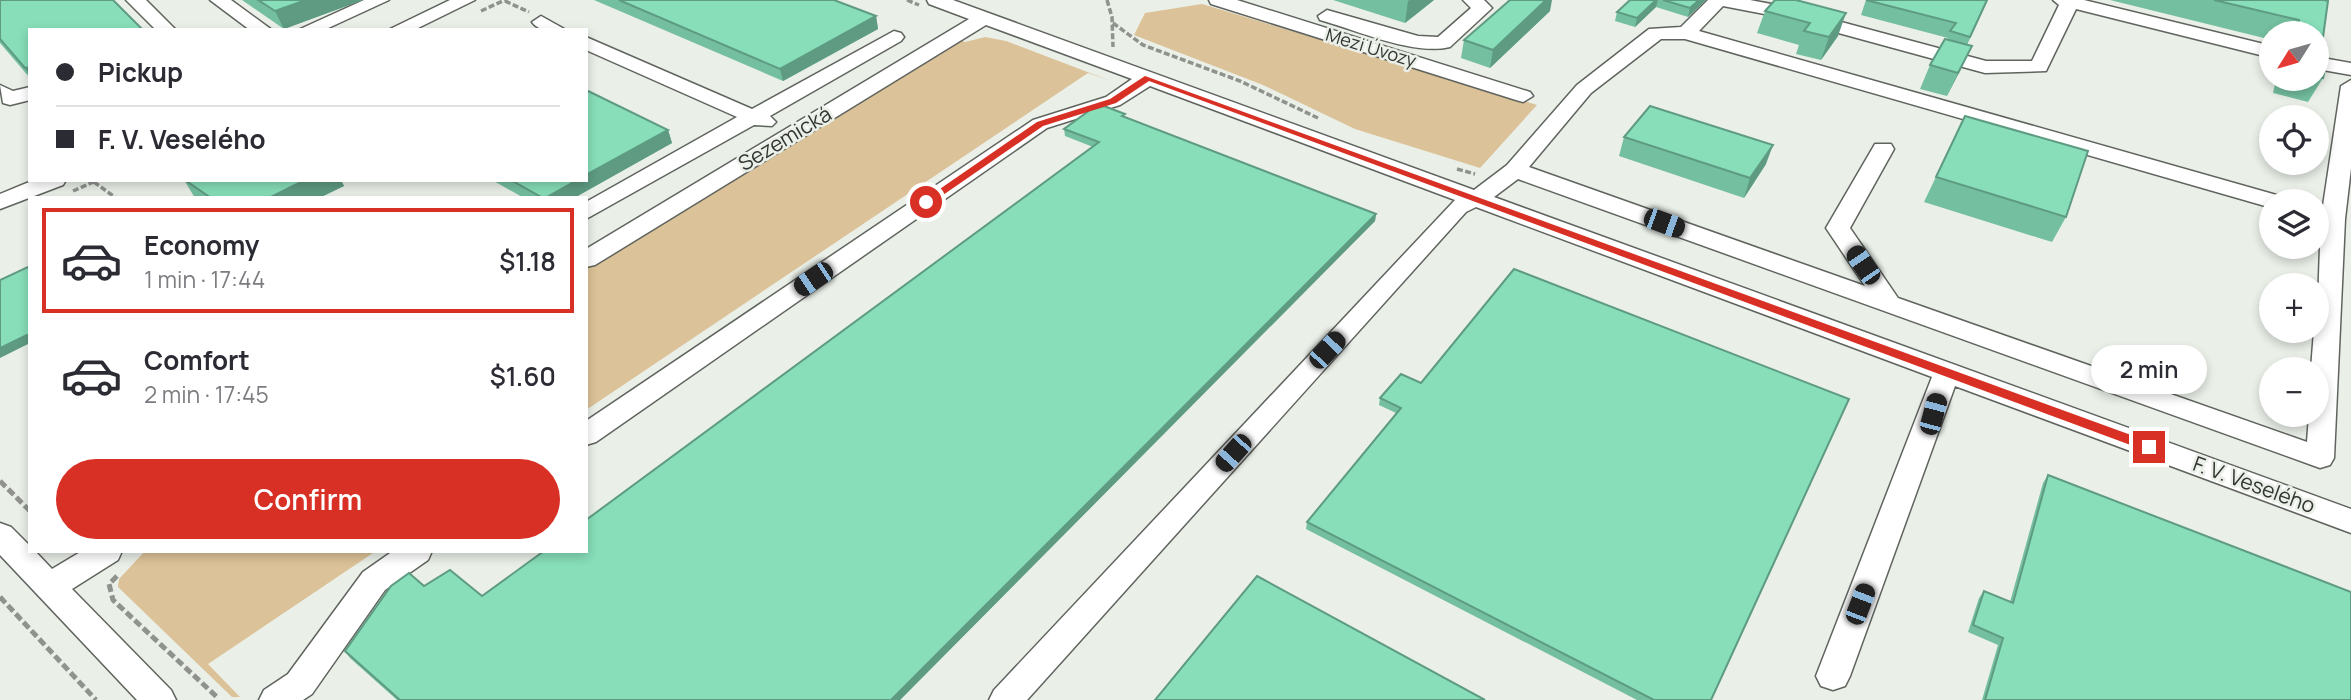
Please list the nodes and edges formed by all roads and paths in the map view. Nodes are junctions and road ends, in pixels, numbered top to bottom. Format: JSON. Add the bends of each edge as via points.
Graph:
{"nodes":[{"id":1,"x":135,"y":0,"type":"edge"},
{"id":2,"x":219,"y":0,"type":"edge"},
{"id":3,"x":380,"y":0,"type":"edge"},
{"id":4,"x":466,"y":0,"type":"edge"},
{"id":5,"x":936,"y":0,"type":"edge"},
{"id":6,"x":1107,"y":0,"type":"edge"},
{"id":7,"x":1218,"y":0,"type":"edge"},
{"id":8,"x":1273,"y":0,"type":"edge"},
{"id":9,"x":1472,"y":0,"type":"edge"},
{"id":10,"x":1720,"y":0,"type":"edge"},
{"id":11,"x":2066,"y":1,"type":"edge"},
{"id":12,"x":984,"y":18,"type":"junction"},
{"id":13,"x":1113,"y":23,"type":"junction"},
{"id":14,"x":165,"y":28,"type":"edge"},
{"id":15,"x":260,"y":28,"type":"edge"},
{"id":16,"x":312,"y":28,"type":"edge"},
{"id":17,"x":402,"y":28,"type":"edge"},
{"id":18,"x":1686,"y":33,"type":"junction"},
{"id":19,"x":894,"y":37,"type":"dead end"},
{"id":20,"x":588,"y":44,"type":"edge"},
{"id":21,"x":2259,"y":48,"type":"edge"},
{"id":22,"x":1112,"y":65,"type":"junction"},
{"id":23,"x":2329,"y":65,"type":"edge"},
{"id":24,"x":2351,"y":69,"type":"edge"},
{"id":25,"x":1148,"y":78,"type":"junction"},
{"id":26,"x":2351,"y":86,"type":"edge"},
{"id":27,"x":0,"y":91,"type":"edge"},
{"id":28,"x":28,"y":94,"type":"edge"},
{"id":29,"x":1523,"y":96,"type":"dead end"},
{"id":30,"x":753,"y":117,"type":"junction"},
{"id":31,"x":1330,"y":124,"type":"dead end"},
{"id":32,"x":792,"y":134,"type":"junction"},
{"id":33,"x":1883,"y":149,"type":"dead end"},
{"id":34,"x":1455,"y":168,"type":"dead end"},
{"id":35,"x":1508,"y":176,"type":"junction"},
{"id":36,"x":86,"y":182,"type":"edge"},
{"id":37,"x":97,"y":182,"type":"edge"},
{"id":38,"x":58,"y":185,"type":"edge"},
{"id":39,"x":114,"y":196,"type":"edge"},
{"id":40,"x":2259,"y":197,"type":"edge"},
{"id":41,"x":1476,"y":199,"type":"junction"},
{"id":42,"x":0,"y":204,"type":"edge"},
{"id":43,"x":588,"y":211,"type":"edge"},
{"id":44,"x":2334,"y":219,"type":"edge"},
{"id":45,"x":588,"y":259,"type":"edge"},
{"id":46,"x":1888,"y":302,"type":"junction"},
{"id":47,"x":1947,"y":372,"type":"junction"},
{"id":48,"x":588,"y":434,"type":"edge"},
{"id":49,"x":0,"y":481,"type":"edge"},
{"id":50,"x":28,"y":509,"type":"edge"},
{"id":51,"x":2351,"y":521,"type":"edge"},
{"id":52,"x":0,"y":535,"type":"edge"},
{"id":53,"x":414,"y":553,"type":"edge"},
{"id":54,"x":113,"y":563,"type":"edge"},
{"id":55,"x":49,"y":587,"type":"junction"},
{"id":56,"x":0,"y":597,"type":"edge"},
{"id":57,"x":1833,"y":676,"type":"dead end"},
{"id":58,"x":218,"y":698,"type":"dead end"},
{"id":59,"x":96,"y":700,"type":"edge"},
{"id":60,"x":159,"y":700,"type":"edge"},
{"id":61,"x":276,"y":700,"type":"edge"},
{"id":62,"x":1006,"y":700,"type":"edge"}],
"edges":[{"from":1,"to":14,"type":"street"},
{"from":2,"to":15,"type":"street"},
{"from":3,"to":16,"type":"street"},
{"from":4,"to":17,"type":"street"},
{"from":5,"to":12,"type":"street","name":"F. V. Veselého"},
{"from":6,"to":13,"type":"path"},
{"from":7,"to":29,"type":"street","name":"Mezi Úvozy"},
{"from":8,"to":9,"type":"street","via":[[1417,42],[1443,43],[1483,8]]},
{"from":10,"to":11,"type":"street","via":[[1782,12],[1985,67],[2039,67]]},
{"from":10,"to":18,"type":"street"},
{"from":11,"to":21,"type":"street"},
{"from":12,"to":22,"type":"street","name":"F. V. Veselého"},
{"from":12,"to":32,"type":"street","name":"Sezemická"},
{"from":13,"to":22,"type":"path"},
{"from":13,"to":31,"type":"path","via":[[1143,44],[1240,81]]},
{"from":18,"to":35,"type":"street","via":[[1656,33],[1584,89]]},
{"from":18,"to":40,"type":"street"},
{"from":19,"to":30,"type":"street"},
{"from":20,"to":30,"type":"street"},
{"from":22,"to":25,"type":"street","name":"F. V. Veselého"},
{"from":23,"to":24,"type":"street"},
{"from":25,"to":41,"type":"street","name":"F. V. Veselého"},
{"from":25,"to":48,"type":"street","via":[[1113,101],[1040,124]]},
{"from":26,"to":44,"type":"street"},
{"from":27,"to":28,"type":"street","via":[[10,99]]},
{"from":30,"to":32,"type":"street"},
{"from":30,"to":43,"type":"street"},
{"from":32,"to":45,"type":"street","name":"Sezemická"},
{"from":33,"to":46,"type":"street","via":[[1838,228]]},
{"from":34,"to":35,"type":"path"},
{"from":35,"to":41,"type":"street"},
{"from":35,"to":46,"type":"street"},
{"from":36,"to":38,"type":"path"},
{"from":37,"to":39,"type":"path"},
{"from":38,"to":42,"type":"street"},
{"from":41,"to":47,"type":"street","name":"F. V. Veselého"},
{"from":41,"to":62,"type":"street","via":[[1458,207]]},
{"from":44,"to":46,"type":"street","via":[[2320,458]]},
{"from":47,"to":51,"type":"street","name":"F. V. Veselého"},
{"from":47,"to":57,"type":"street"},
{"from":49,"to":50,"type":"path"},
{"from":52,"to":55,"type":"street"},
{"from":53,"to":61,"type":"street","via":[[374,580],[300,684]]},
{"from":54,"to":55,"type":"street"},
{"from":54,"to":58,"type":"path","via":[[109,584],[113,600]]},
{"from":55,"to":60,"type":"street"},
{"from":56,"to":59,"type":"path"}]}
